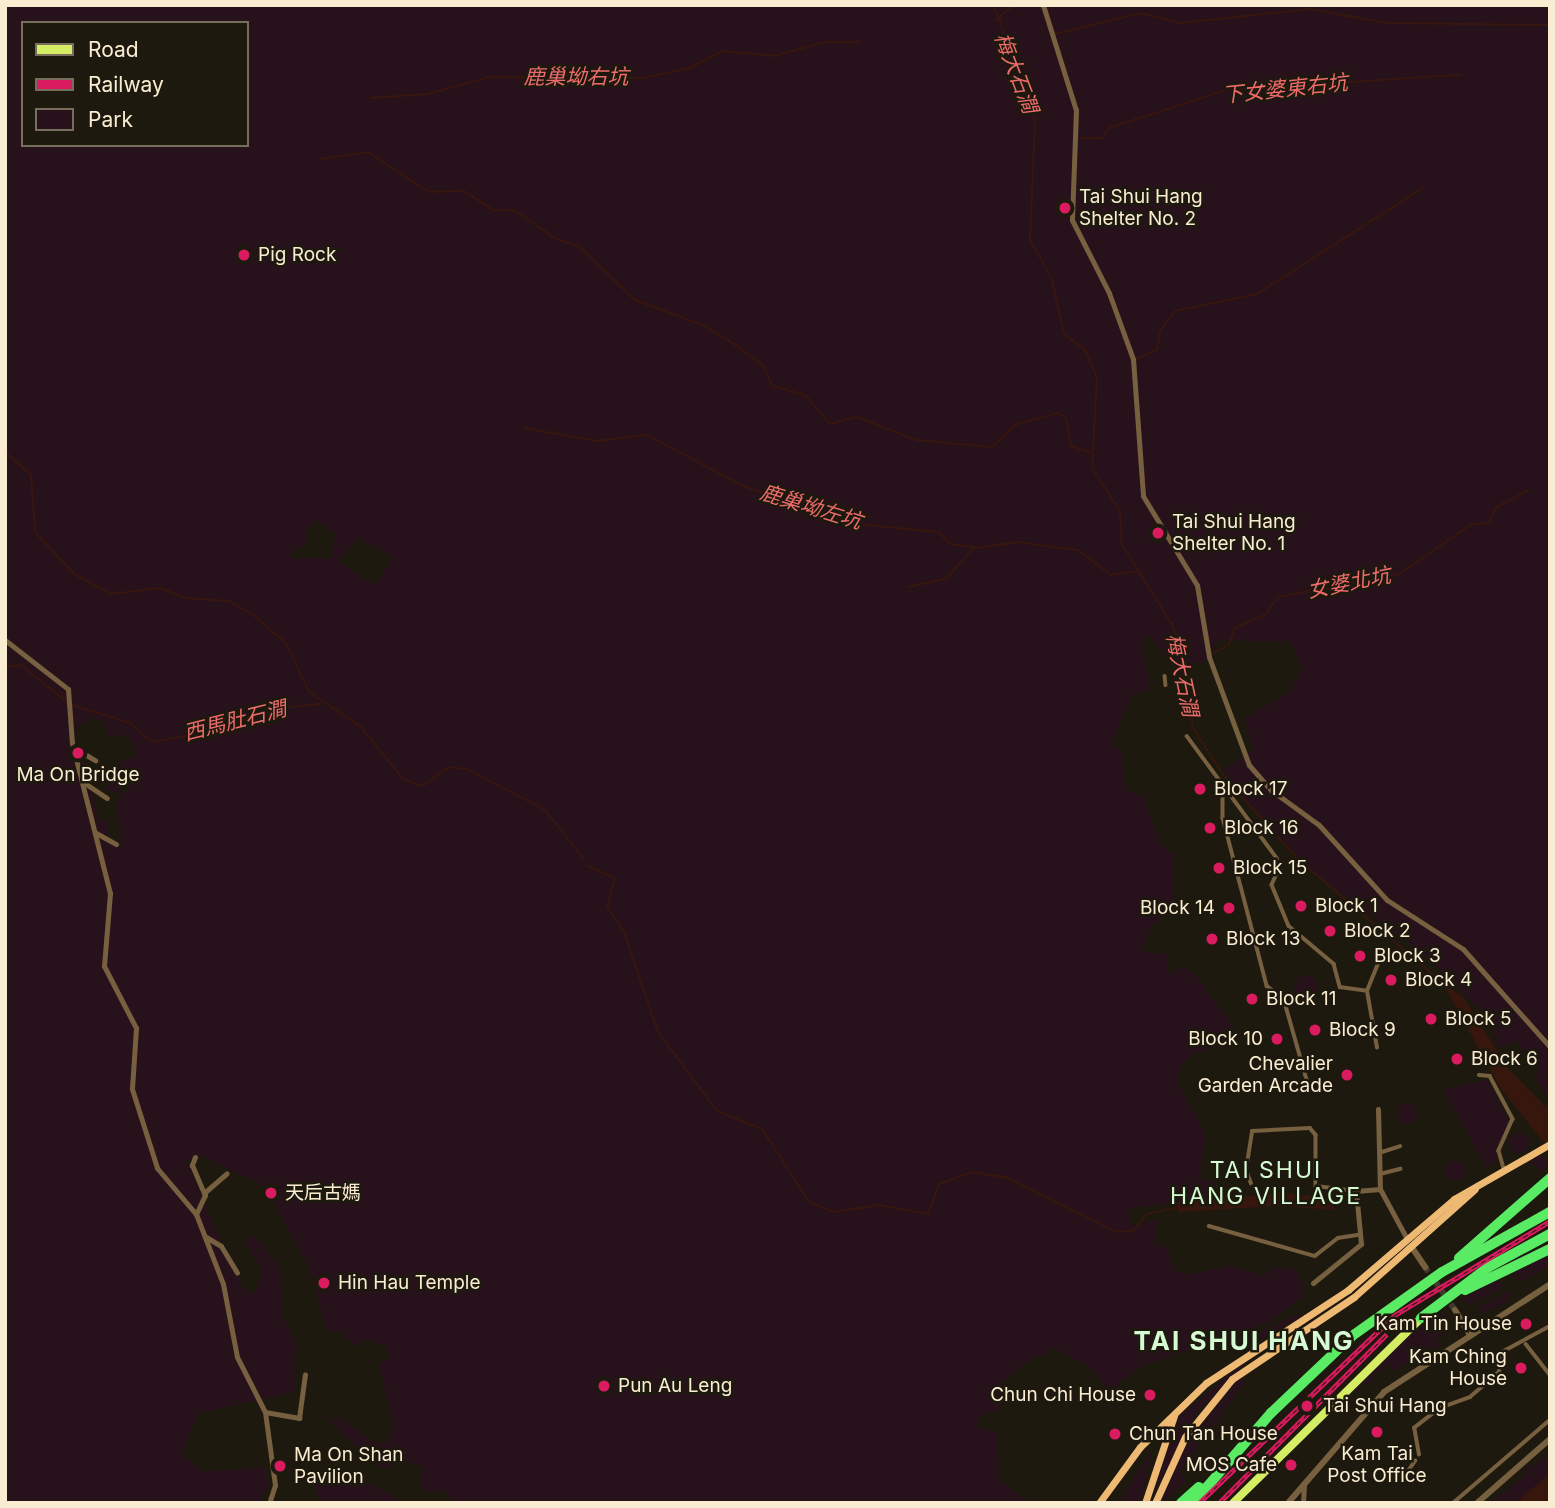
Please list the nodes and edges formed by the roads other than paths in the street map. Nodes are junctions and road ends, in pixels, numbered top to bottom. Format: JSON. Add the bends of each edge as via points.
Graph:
{"nodes":[{"id":1,"x":1043,"y":5,"type":"edge"},
{"id":2,"x":5,"y":640,"type":"edge"},
{"id":3,"x":1165,"y":676,"type":"dead end"},
{"id":4,"x":1166,"y":685,"type":"dead end"},
{"id":5,"x":1187,"y":736,"type":"dead end"},
{"id":6,"x":74,"y":747,"type":"junction"},
{"id":7,"x":96,"y":760,"type":"dead end"},
{"id":8,"x":86,"y":784,"type":"junction"},
{"id":9,"x":1223,"y":787,"type":"junction"},
{"id":10,"x":107,"y":798,"type":"dead end"},
{"id":11,"x":96,"y":833,"type":"junction"},
{"id":12,"x":116,"y":844,"type":"dead end"},
{"id":13,"x":1277,"y":858,"type":"dead end"},
{"id":14,"x":1278,"y":872,"type":"dead end"},
{"id":15,"x":1384,"y":949,"type":"dead end"},
{"id":16,"x":1367,"y":991,"type":"junction"},
{"id":17,"x":1550,"y":1047,"type":"edge"},
{"id":18,"x":1377,"y":1048,"type":"dead end"},
{"id":19,"x":1479,"y":1075,"type":"dead end"},
{"id":20,"x":1308,"y":1083,"type":"dead end"},
{"id":21,"x":1378,"y":1109,"type":"dead end"},
{"id":22,"x":1550,"y":1144,"type":"edge"},
{"id":23,"x":1400,"y":1146,"type":"dead end"},
{"id":24,"x":1379,"y":1153,"type":"junction"},
{"id":25,"x":195,"y":1157,"type":"dead end"},
{"id":26,"x":1506,"y":1167,"type":"junction"},
{"id":27,"x":1399,"y":1169,"type":"dead end"},
{"id":28,"x":227,"y":1173,"type":"dead end"},
{"id":29,"x":1380,"y":1174,"type":"junction"},
{"id":30,"x":1489,"y":1177,"type":"junction"},
{"id":31,"x":1550,"y":1178,"type":"edge"},
{"id":32,"x":1251,"y":1184,"type":"dead end"},
{"id":33,"x":1381,"y":1189,"type":"junction"},
{"id":34,"x":1356,"y":1191,"type":"junction"},
{"id":35,"x":204,"y":1193,"type":"junction"},
{"id":36,"x":1550,"y":1212,"type":"edge"},
{"id":37,"x":196,"y":1214,"type":"junction"},
{"id":38,"x":1209,"y":1226,"type":"dead end"},
{"id":39,"x":1550,"y":1234,"type":"edge"},
{"id":40,"x":1357,"y":1235,"type":"junction"},
{"id":41,"x":206,"y":1237,"type":"junction"},
{"id":42,"x":1407,"y":1239,"type":"junction"},
{"id":43,"x":1413,"y":1249,"type":"junction"},
{"id":44,"x":1550,"y":1249,"type":"edge"},
{"id":45,"x":1451,"y":1266,"type":"junction"},
{"id":46,"x":1424,"y":1267,"type":"tunnel mouth"},
{"id":47,"x":237,"y":1273,"type":"dead end"},
{"id":48,"x":1313,"y":1283,"type":"dead end"},
{"id":49,"x":1550,"y":1283,"type":"edge"},
{"id":50,"x":1455,"y":1310,"type":"tunnel mouth"},
{"id":51,"x":1421,"y":1318,"type":"junction"},
{"id":52,"x":1550,"y":1326,"type":"edge"},
{"id":53,"x":1469,"y":1333,"type":"junction"},
{"id":54,"x":1278,"y":1339,"type":"junction"},
{"id":55,"x":1526,"y":1344,"type":"junction"},
{"id":56,"x":305,"y":1374,"type":"dead end"},
{"id":57,"x":1550,"y":1375,"type":"edge"},
{"id":58,"x":1182,"y":1404,"type":"junction"},
{"id":59,"x":265,"y":1412,"type":"junction"},
{"id":60,"x":1550,"y":1420,"type":"edge"},
{"id":61,"x":1550,"y":1439,"type":"edge"},
{"id":62,"x":1419,"y":1455,"type":"dead end"},
{"id":63,"x":1415,"y":1461,"type":"dead end"},
{"id":64,"x":1406,"y":1474,"type":"dead end"},
{"id":65,"x":1209,"y":1479,"type":"junction"},
{"id":66,"x":1306,"y":1483,"type":"junction"},
{"id":67,"x":1156,"y":1501,"type":"edge"},
{"id":68,"x":269,"y":1503,"type":"edge"},
{"id":69,"x":1099,"y":1503,"type":"edge"},
{"id":70,"x":1145,"y":1503,"type":"edge"},
{"id":71,"x":1181,"y":1503,"type":"edge"},
{"id":72,"x":1193,"y":1503,"type":"edge"},
{"id":73,"x":1233,"y":1503,"type":"edge"},
{"id":74,"x":1288,"y":1503,"type":"edge"},
{"id":75,"x":1303,"y":1503,"type":"edge"},
{"id":76,"x":1452,"y":1503,"type":"edge"},
{"id":77,"x":1477,"y":1503,"type":"edge"}],
"edges":[{"from":1,"to":17,"type":"street","via":[[1076,110],[1072,220],[1110,293],[1133,359],[1143,496],[1197,585],[1209,657],[1249,765],[1266,786],[1319,825],[1387,900],[1460,946]]},
{"from":2,"to":6,"type":"street","via":[[63,680],[70,695]]},
{"from":3,"to":4,"type":"street"},
{"from":5,"to":9,"type":"street"},
{"from":6,"to":7,"type":"street"},
{"from":6,"to":8,"type":"street"},
{"from":8,"to":10,"type":"street"},
{"from":8,"to":11,"type":"street"},
{"from":9,"to":13,"type":"street"},
{"from":9,"to":20,"type":"street","via":[[1223,818],[1267,986],[1284,999]]},
{"from":11,"to":12,"type":"street"},
{"from":11,"to":37,"type":"street","via":[[110,893],[104,966],[136,1028],[132,1089],[157,1168]]},
{"from":14,"to":16,"type":"street","via":[[1272,885],[1289,926],[1334,964],[1340,987]]},
{"from":15,"to":16,"type":"street"},
{"from":16,"to":18,"type":"street"},
{"from":19,"to":26,"type":"street","via":[[1490,1076],[1513,1119],[1499,1153]]},
{"from":21,"to":24,"type":"street"},
{"from":22,"to":26,"type":"main road"},
{"from":23,"to":24,"type":"street"},
{"from":24,"to":29,"type":"street"},
{"from":25,"to":35,"type":"street","via":[[191,1166]]},
{"from":26,"to":30,"type":"main road"},
{"from":27,"to":29,"type":"street"},
{"from":28,"to":35,"type":"street"},
{"from":29,"to":33,"type":"street"},
{"from":30,"to":42,"type":"main road"},
{"from":30,"to":43,"type":"main road"},
{"from":31,"to":45,"type":"highway"},
{"from":32,"to":34,"type":"street","via":[[1247,1170],[1252,1130],[1310,1128],[1316,1135],[1316,1186]]},
{"from":33,"to":34,"type":"street"},
{"from":33,"to":42,"type":"street"},
{"from":34,"to":40,"type":"street"},
{"from":35,"to":37,"type":"street"},
{"from":36,"to":45,"type":"highway"},
{"from":37,"to":41,"type":"street"},
{"from":38,"to":40,"type":"street","via":[[1315,1256],[1338,1238]]},
{"from":39,"to":51,"type":"highway","via":[[1499,1261]]},
{"from":40,"to":48,"type":"street","via":[[1361,1244]]},
{"from":41,"to":47,"type":"street","via":[[221,1245]]},
{"from":41,"to":59,"type":"street","via":[[233,1319],[237,1357]]},
{"from":42,"to":43,"type":"main road"},
{"from":42,"to":54,"type":"main road","via":[[1348,1290]]},
{"from":43,"to":46,"type":"street"},
{"from":43,"to":54,"type":"main road","via":[[1342,1306]]},
{"from":44,"to":51,"type":"highway"},
{"from":45,"to":65,"type":"highway","via":[[1332,1354]]},
{"from":49,"to":53,"type":"street"},
{"from":50,"to":53,"type":"street"},
{"from":51,"to":73,"type":"main road"},
{"from":52,"to":55,"type":"street"},
{"from":53,"to":66,"type":"street","via":[[1384,1392]]},
{"from":54,"to":58,"type":"main road"},
{"from":54,"to":67,"type":"main road","via":[[1209,1405],[1181,1443]]},
{"from":55,"to":57,"type":"street"},
{"from":55,"to":62,"type":"street","via":[[1502,1352],[1499,1372],[1470,1397],[1440,1408],[1414,1428]]},
{"from":56,"to":59,"type":"street","via":[[299,1418]]},
{"from":58,"to":69,"type":"main road"},
{"from":58,"to":70,"type":"main road","via":[[1162,1440]]},
{"from":59,"to":68,"type":"street","via":[[275,1485]]},
{"from":60,"to":76,"type":"street"},
{"from":61,"to":77,"type":"street"},
{"from":63,"to":64,"type":"street"},
{"from":65,"to":71,"type":"highway"},
{"from":65,"to":72,"type":"highway"},
{"from":66,"to":74,"type":"street"},
{"from":66,"to":75,"type":"street"}]}
